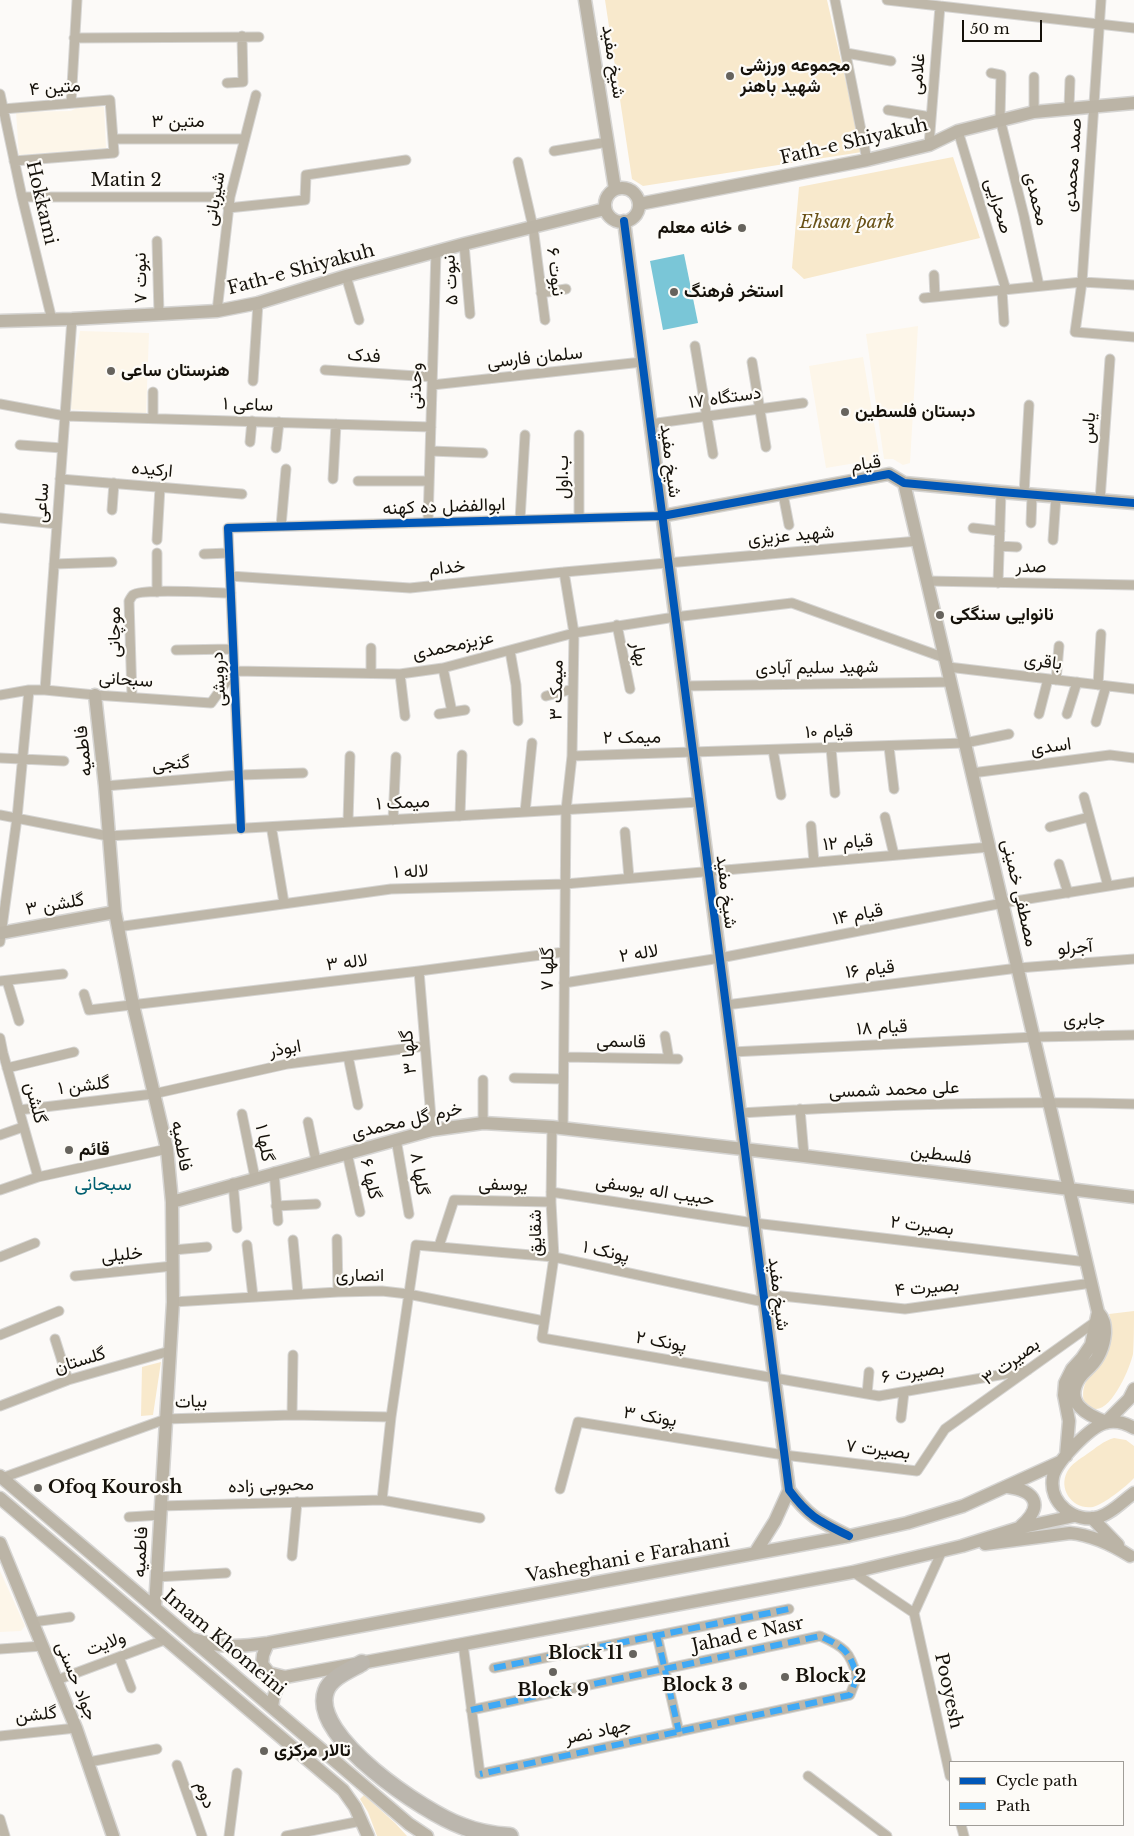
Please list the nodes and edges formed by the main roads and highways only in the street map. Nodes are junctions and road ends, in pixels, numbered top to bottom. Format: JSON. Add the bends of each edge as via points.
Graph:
{"nodes":[{"id":1,"x":362,"y":1663,"type":"road end"},
{"id":2,"x":510,"y":1836,"type":"edge"}],
"edges":[{"from":1,"to":2,"type":"highway","via":[[337,1677],[326,1696],[325,1709],[330,1724],[349,1748],[395,1788],[434,1814],[462,1827]]}]}
